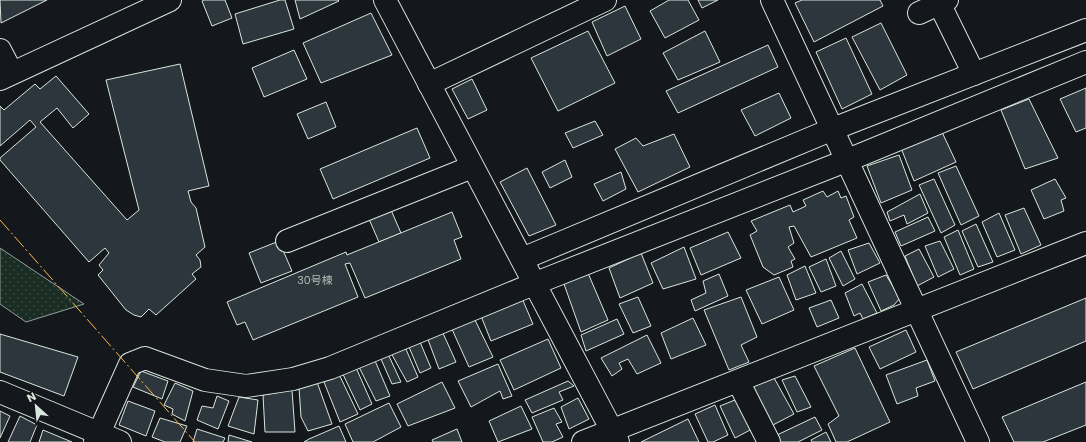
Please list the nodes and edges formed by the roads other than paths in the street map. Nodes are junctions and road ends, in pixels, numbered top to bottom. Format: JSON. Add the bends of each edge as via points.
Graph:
{"nodes":[{"id":1,"x":170,"y":0,"type":"edge"},
{"id":2,"x":385,"y":0,"type":"edge"},
{"id":3,"x":605,"y":0,"type":"edge"},
{"id":4,"x":772,"y":0,"type":"edge"},
{"id":5,"x":943,"y":2,"type":"edge"},
{"id":6,"x":919,"y":13,"type":"dead end"},
{"id":7,"x":1086,"y":30,"type":"edge"},
{"id":8,"x":0,"y":50,"type":"edge"},
{"id":9,"x":1086,"y":62,"type":"edge"},
{"id":10,"x":974,"y":74,"type":"junction"},
{"id":11,"x":6,"y":76,"type":"edge"},
{"id":12,"x":429,"y":84,"type":"junction"},
{"id":13,"x":833,"y":129,"type":"junction"},
{"id":14,"x":848,"y":160,"type":"junction"},
{"id":15,"x":472,"y":167,"type":"junction"},
{"id":16,"x":287,"y":241,"type":"dead end"},
{"id":17,"x":1086,"y":243,"type":"edge"},
{"id":18,"x":522,"y":259,"type":"junction"},
{"id":19,"x":536,"y":283,"type":"junction"},
{"id":20,"x":916,"y":310,"type":"junction"},
{"id":21,"x":738,"y":381,"type":"junction"},
{"id":22,"x":0,"y":392,"type":"edge"},
{"id":23,"x":615,"y":436,"type":"edge"},
{"id":24,"x":97,"y":438,"type":"edge"},
{"id":25,"x":120,"y":442,"type":"edge"},
{"id":26,"x":583,"y":442,"type":"edge"},
{"id":27,"x":769,"y":442,"type":"edge"},
{"id":28,"x":978,"y":442,"type":"edge"}],
"edges":[{"from":1,"to":11,"type":"street"},
{"from":2,"to":12,"type":"street"},
{"from":3,"to":12,"type":"street"},
{"from":4,"to":13,"type":"street"},
{"from":5,"to":6,"type":"street"},
{"from":5,"to":10,"type":"street"},
{"from":7,"to":10,"type":"street"},
{"from":8,"to":11,"type":"street"},
{"from":9,"to":14,"type":"street"},
{"from":10,"to":13,"type":"street"},
{"from":12,"to":15,"type":"street"},
{"from":13,"to":14,"type":"street"},
{"from":13,"to":18,"type":"street"},
{"from":14,"to":19,"type":"street"},
{"from":14,"to":20,"type":"street"},
{"from":15,"to":16,"type":"street"},
{"from":15,"to":18,"type":"street"},
{"from":17,"to":20,"type":"street"},
{"from":18,"to":19,"type":"street"},
{"from":19,"to":23,"type":"street"},
{"from":19,"to":24,"type":"street","via":[[330,368],[294,379],[246,386],[205,380],[145,358],[130,364]]},
{"from":20,"to":21,"type":"street"},
{"from":20,"to":28,"type":"street"},
{"from":21,"to":23,"type":"street"},
{"from":21,"to":27,"type":"street"},
{"from":22,"to":24,"type":"street"},
{"from":23,"to":26,"type":"street"},
{"from":24,"to":25,"type":"street"}]}
